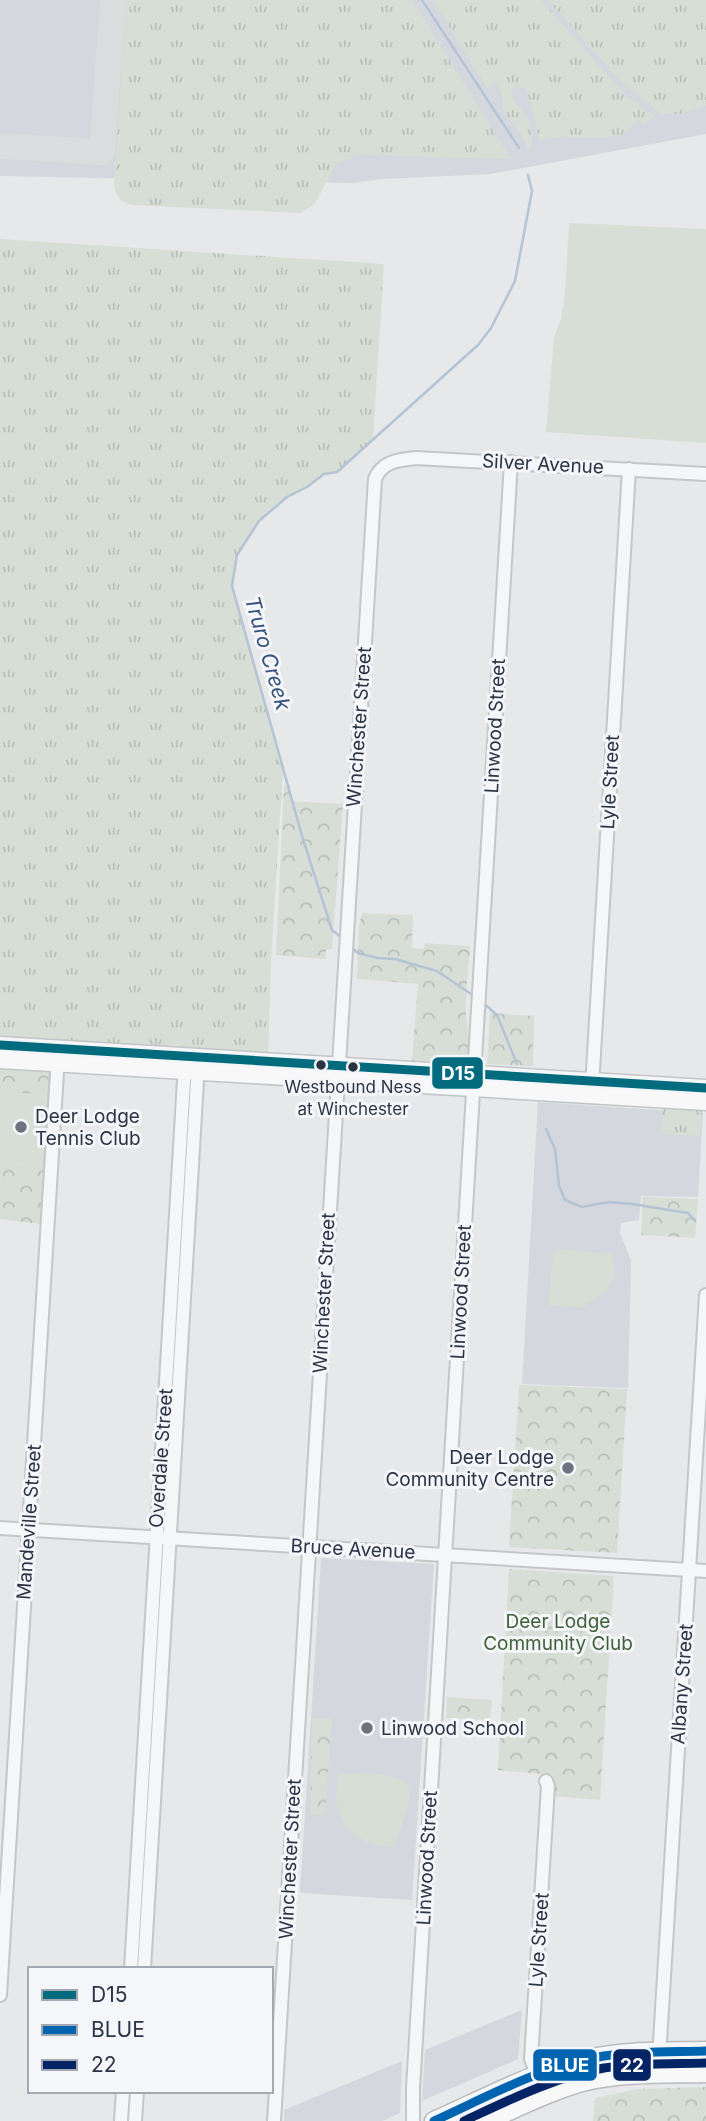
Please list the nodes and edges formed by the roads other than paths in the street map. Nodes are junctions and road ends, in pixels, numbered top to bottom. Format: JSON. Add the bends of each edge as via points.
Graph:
{"nodes":[{"id":1,"x":511,"y":462,"type":"junction"},
{"id":2,"x":382,"y":468,"type":"joint"},
{"id":3,"x":629,"y":469,"type":"junction"},
{"id":4,"x":706,"y":474,"type":"edge"},
{"id":5,"x":0,"y":1045,"type":"edge"},
{"id":6,"x":58,"y":1056,"type":"junction"},
{"id":7,"x":0,"y":1060,"type":"edge"},
{"id":8,"x":192,"y":1064,"type":"junction"},
{"id":9,"x":337,"y":1072,"type":"junction"},
{"id":10,"x":474,"y":1080,"type":"junction"},
{"id":11,"x":592,"y":1088,"type":"junction"},
{"id":12,"x":706,"y":1088,"type":"edge"},
{"id":13,"x":706,"y":1102,"type":"edge"},
{"id":14,"x":706,"y":1295,"type":"edge"},
{"id":15,"x":0,"y":1528,"type":"edge"},
{"id":16,"x":28,"y":1530,"type":"junction"},
{"id":17,"x":163,"y":1538,"type":"junction"},
{"id":18,"x":309,"y":1547,"type":"junction"},
{"id":19,"x":445,"y":1555,"type":"junction"},
{"id":20,"x":689,"y":1570,"type":"junction"},
{"id":21,"x":706,"y":1571,"type":"edge"},
{"id":22,"x":546,"y":1781,"type":"dead end"},
{"id":23,"x":144,"y":1860,"type":"junction"},
{"id":24,"x":131,"y":1967,"type":"edge"},
{"id":25,"x":144,"y":1967,"type":"edge"},
{"id":26,"x":0,"y":1995,"type":"edge"},
{"id":27,"x":706,"y":2051,"type":"edge"},
{"id":28,"x":659,"y":2052,"type":"junction"},
{"id":29,"x":706,"y":2073,"type":"edge"},
{"id":30,"x":659,"y":2074,"type":"junction"},
{"id":31,"x":537,"y":2076,"type":"junction"},
{"id":32,"x":123,"y":2093,"type":"edge"},
{"id":33,"x":136,"y":2093,"type":"edge"},
{"id":34,"x":491,"y":2096,"type":"junction"},
{"id":35,"x":545,"y":2096,"type":"junction"},
{"id":36,"x":495,"y":2119,"type":"edge"},
{"id":37,"x":121,"y":2121,"type":"edge"},
{"id":38,"x":135,"y":2121,"type":"edge"},
{"id":39,"x":274,"y":2121,"type":"edge"},
{"id":40,"x":413,"y":2121,"type":"edge"},
{"id":41,"x":434,"y":2121,"type":"edge"}],
"edges":[{"from":1,"to":2,"type":"street","name":"Silver Avenue","via":[[416,458]]},
{"from":1,"to":3,"type":"street","name":"Silver Avenue"},
{"from":1,"to":10,"type":"street","name":"Linwood Street"},
{"from":2,"to":9,"type":"street","name":"Winchester Street","via":[[374,481]]},
{"from":3,"to":4,"type":"street","name":"Silver Avenue"},
{"from":3,"to":11,"type":"street","name":"Lyle Street"},
{"from":5,"to":6,"type":"main road"},
{"from":6,"to":7,"type":"main road"},
{"from":6,"to":8,"type":"main road"},
{"from":6,"to":16,"type":"street","name":"Mandeville Street"},
{"from":8,"to":9,"type":"main road"},
{"from":8,"to":17,"type":"street","name":"Overdale Street"},
{"from":9,"to":10,"type":"main road"},
{"from":9,"to":18,"type":"street","name":"Winchester Street"},
{"from":10,"to":11,"type":"main road"},
{"from":10,"to":19,"type":"street","name":"Linwood Street"},
{"from":11,"to":12,"type":"main road"},
{"from":11,"to":13,"type":"main road"},
{"from":14,"to":20,"type":"street","name":"Albany Street"},
{"from":15,"to":16,"type":"street","name":"Bruce Avenue"},
{"from":16,"to":17,"type":"street","name":"Bruce Avenue"},
{"from":16,"to":26,"type":"street","name":"Mandeville Street"},
{"from":17,"to":18,"type":"street","name":"Bruce Avenue"},
{"from":17,"to":23,"type":"street","name":"Overdale Street"},
{"from":18,"to":19,"type":"street","name":"Bruce Avenue"},
{"from":18,"to":39,"type":"street","name":"Winchester Street"},
{"from":19,"to":20,"type":"street","name":"Bruce Avenue"},
{"from":19,"to":40,"type":"street","name":"Linwood Street"},
{"from":20,"to":21,"type":"street","name":"Bruce Avenue"},
{"from":20,"to":28,"type":"street","name":"Albany Street"},
{"from":22,"to":31,"type":"street","name":"Lyle Street","via":[[531,2059]]},
{"from":23,"to":24,"type":"street","name":"Overdale Street"},
{"from":23,"to":25,"type":"street","name":"Overdale Street"},
{"from":27,"to":28,"type":"highway"},
{"from":28,"to":30,"type":"street","name":"Albany Street"},
{"from":28,"to":31,"type":"highway","via":[[590,2058]]},
{"from":29,"to":30,"type":"highway"},
{"from":30,"to":35,"type":"highway","via":[[597,2079]]},
{"from":31,"to":34,"type":"highway"},
{"from":31,"to":35,"type":"street","name":"Lyle Street"},
{"from":32,"to":37,"type":"street"},
{"from":33,"to":38,"type":"street"},
{"from":34,"to":36,"type":"street"},
{"from":34,"to":41,"type":"highway"},
{"from":35,"to":36,"type":"highway"}]}
